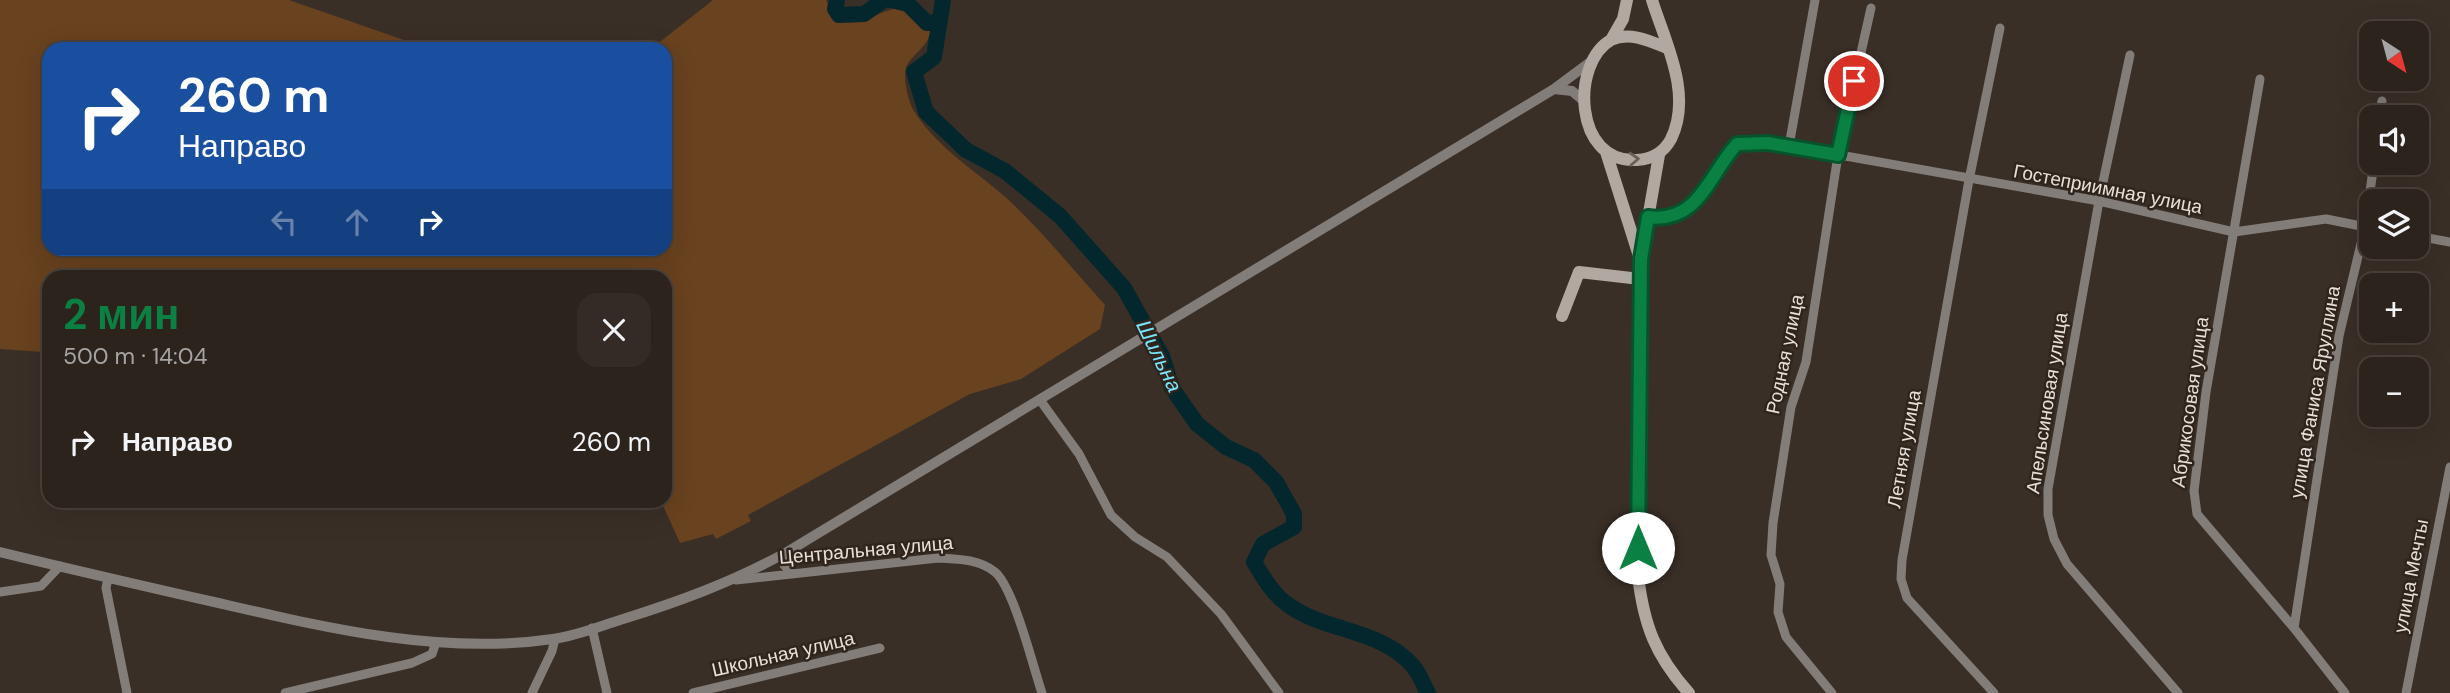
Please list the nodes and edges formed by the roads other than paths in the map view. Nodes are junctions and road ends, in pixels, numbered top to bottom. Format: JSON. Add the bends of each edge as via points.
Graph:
{"nodes":[{"id":1,"x":1627,"y":0,"type":"edge"},
{"id":2,"x":1652,"y":0,"type":"edge"},
{"id":3,"x":1815,"y":0,"type":"edge"},
{"id":4,"x":1871,"y":8,"type":"dead end"},
{"id":5,"x":2000,"y":28,"type":"dead end"},
{"id":6,"x":1611,"y":40,"type":"junction"},
{"id":7,"x":1667,"y":48,"type":"junction"},
{"id":8,"x":2130,"y":55,"type":"dead end"},
{"id":9,"x":1594,"y":58,"type":"junction"},
{"id":10,"x":2260,"y":79,"type":"dead end"},
{"id":11,"x":1553,"y":89,"type":"junction"},
{"id":12,"x":2382,"y":101,"type":"dead end"},
{"id":13,"x":1585,"y":102,"type":"junction"},
{"id":14,"x":2381,"y":105,"type":"edge"},
{"id":15,"x":1789,"y":146,"type":"junction"},
{"id":16,"x":1606,"y":152,"type":"junction"},
{"id":17,"x":1660,"y":155,"type":"junction"},
{"id":18,"x":1838,"y":155,"type":"junction"},
{"id":19,"x":1969,"y":180,"type":"junction"},
{"id":20,"x":2099,"y":201,"type":"junction"},
{"id":21,"x":1648,"y":217,"type":"junction"},
{"id":22,"x":2359,"y":225,"type":"edge"},
{"id":23,"x":2234,"y":232,"type":"junction"},
{"id":24,"x":2429,"y":238,"type":"edge"},
{"id":25,"x":2450,"y":242,"type":"edge"},
{"id":26,"x":1641,"y":259,"type":"junction"},
{"id":27,"x":2360,"y":259,"type":"edge"},
{"id":28,"x":1640,"y":279,"type":"junction"},
{"id":29,"x":1562,"y":316,"type":"dead end"},
{"id":30,"x":1040,"y":400,"type":"junction"},
{"id":31,"x":2450,"y":467,"type":"edge"},
{"id":32,"x":0,"y":552,"type":"edge"},
{"id":33,"x":787,"y":552,"type":"junction"},
{"id":34,"x":60,"y":566,"type":"junction"},
{"id":35,"x":793,"y":574,"type":"junction"},
{"id":36,"x":108,"y":578,"type":"junction"},
{"id":37,"x":733,"y":580,"type":"junction"},
{"id":38,"x":0,"y":593,"type":"edge"},
{"id":39,"x":593,"y":628,"type":"junction"},
{"id":40,"x":2294,"y":628,"type":"junction"},
{"id":41,"x":555,"y":639,"type":"junction"},
{"id":42,"x":436,"y":642,"type":"junction"},
{"id":43,"x":880,"y":648,"type":"dead end"},
{"id":44,"x":127,"y":693,"type":"edge"},
{"id":45,"x":285,"y":693,"type":"edge"},
{"id":46,"x":532,"y":693,"type":"edge"},
{"id":47,"x":607,"y":693,"type":"edge"},
{"id":48,"x":694,"y":693,"type":"edge"},
{"id":49,"x":1042,"y":693,"type":"edge"},
{"id":50,"x":1279,"y":693,"type":"edge"},
{"id":51,"x":1689,"y":693,"type":"edge"},
{"id":52,"x":1832,"y":693,"type":"edge"},
{"id":53,"x":1994,"y":693,"type":"edge"},
{"id":54,"x":2178,"y":693,"type":"edge"},
{"id":55,"x":2344,"y":693,"type":"edge"},
{"id":56,"x":2406,"y":693,"type":"edge"}],
"edges":[{"from":1,"to":6,"type":"main road"},
{"from":2,"to":7,"type":"main road"},
{"from":3,"to":15,"type":"street"},
{"from":4,"to":18,"type":"street","name":"Родная улица"},
{"from":5,"to":19,"type":"street","name":"Летняя улица"},
{"from":6,"to":7,"type":"main road","via":[[1639,37]]},
{"from":6,"to":9,"type":"main road"},
{"from":7,"to":17,"type":"main road","via":[[1675,66],[1677,120]]},
{"from":8,"to":20,"type":"street","name":"Апельсиновая улица"},
{"from":9,"to":11,"type":"street"},
{"from":9,"to":13,"type":"main road"},
{"from":10,"to":23,"type":"street","name":"Абрикосовая улица"},
{"from":11,"to":13,"type":"street","via":[[1572,91]]},
{"from":11,"to":30,"type":"street"},
{"from":12,"to":14,"type":"street"},
{"from":13,"to":16,"type":"main road","via":[[1589,128]]},
{"from":15,"to":18,"type":"street","name":"Гостеприимная улица"},
{"from":15,"to":21,"type":"street","name":"Гостеприимная улица","via":[[1737,144],[1691,207],[1671,217]]},
{"from":16,"to":17,"type":"main road","one_way":true,"via":[[1619,160]]},
{"from":16,"to":26,"type":"main road"},
{"from":17,"to":21,"type":"main road"},
{"from":18,"to":19,"type":"street","name":"Гостеприимная улица"},
{"from":18,"to":52,"type":"street","name":"Родная улица","via":[[1805,362],[1791,407],[1771,555],[1780,584],[1778,612],[1786,636]]},
{"from":19,"to":20,"type":"street","name":"Гостеприимная улица"},
{"from":19,"to":53,"type":"street","name":"Летняя улица","via":[[1901,579],[1907,597]]},
{"from":20,"to":23,"type":"street","name":"Гостеприимная улица"},
{"from":20,"to":54,"type":"street","name":"Апельсиновая улица","via":[[2048,489],[2048,515],[2067,564]]},
{"from":21,"to":26,"type":"main road"},
{"from":22,"to":23,"type":"street","name":"Гостеприимная улица","via":[[2326,219]]},
{"from":23,"to":40,"type":"street","name":"Абрикосовая улица","via":[[2197,459],[2197,514]]},
{"from":24,"to":25,"type":"street"},
{"from":26,"to":28,"type":"main road"},
{"from":27,"to":40,"type":"street","name":"улица Фаниса Яруллина","via":[[2340,336]]},
{"from":28,"to":29,"type":"main road","via":[[1579,272]]},
{"from":28,"to":51,"type":"main road","via":[[1639,589],[1657,651]]},
{"from":30,"to":33,"type":"street"},
{"from":30,"to":50,"type":"street","via":[[1079,454],[1111,515],[1167,557],[1221,614]]},
{"from":31,"to":56,"type":"street","name":"улица Мечты"},
{"from":32,"to":34,"type":"street"},
{"from":33,"to":35,"type":"street","via":[[784,565]]},
{"from":33,"to":37,"type":"street"},
{"from":34,"to":36,"type":"street"},
{"from":34,"to":38,"type":"street","via":[[41,586]]},
{"from":35,"to":37,"type":"street","name":"Центральная улица"},
{"from":35,"to":49,"type":"street","name":"Центральная улица","via":[[938,558],[983,565],[1002,580],[1010,595]]},
{"from":36,"to":42,"type":"street","via":[[318,626]]},
{"from":36,"to":44,"type":"street","via":[[106,588]]},
{"from":37,"to":39,"type":"street"},
{"from":39,"to":41,"type":"street"},
{"from":39,"to":47,"type":"street"},
{"from":40,"to":55,"type":"street","name":"Абрикосовая улица"},
{"from":41,"to":42,"type":"street"},
{"from":41,"to":46,"type":"street"},
{"from":42,"to":45,"type":"street","via":[[432,654],[412,663]]},
{"from":43,"to":48,"type":"street","name":"Школьная улица"}]}
